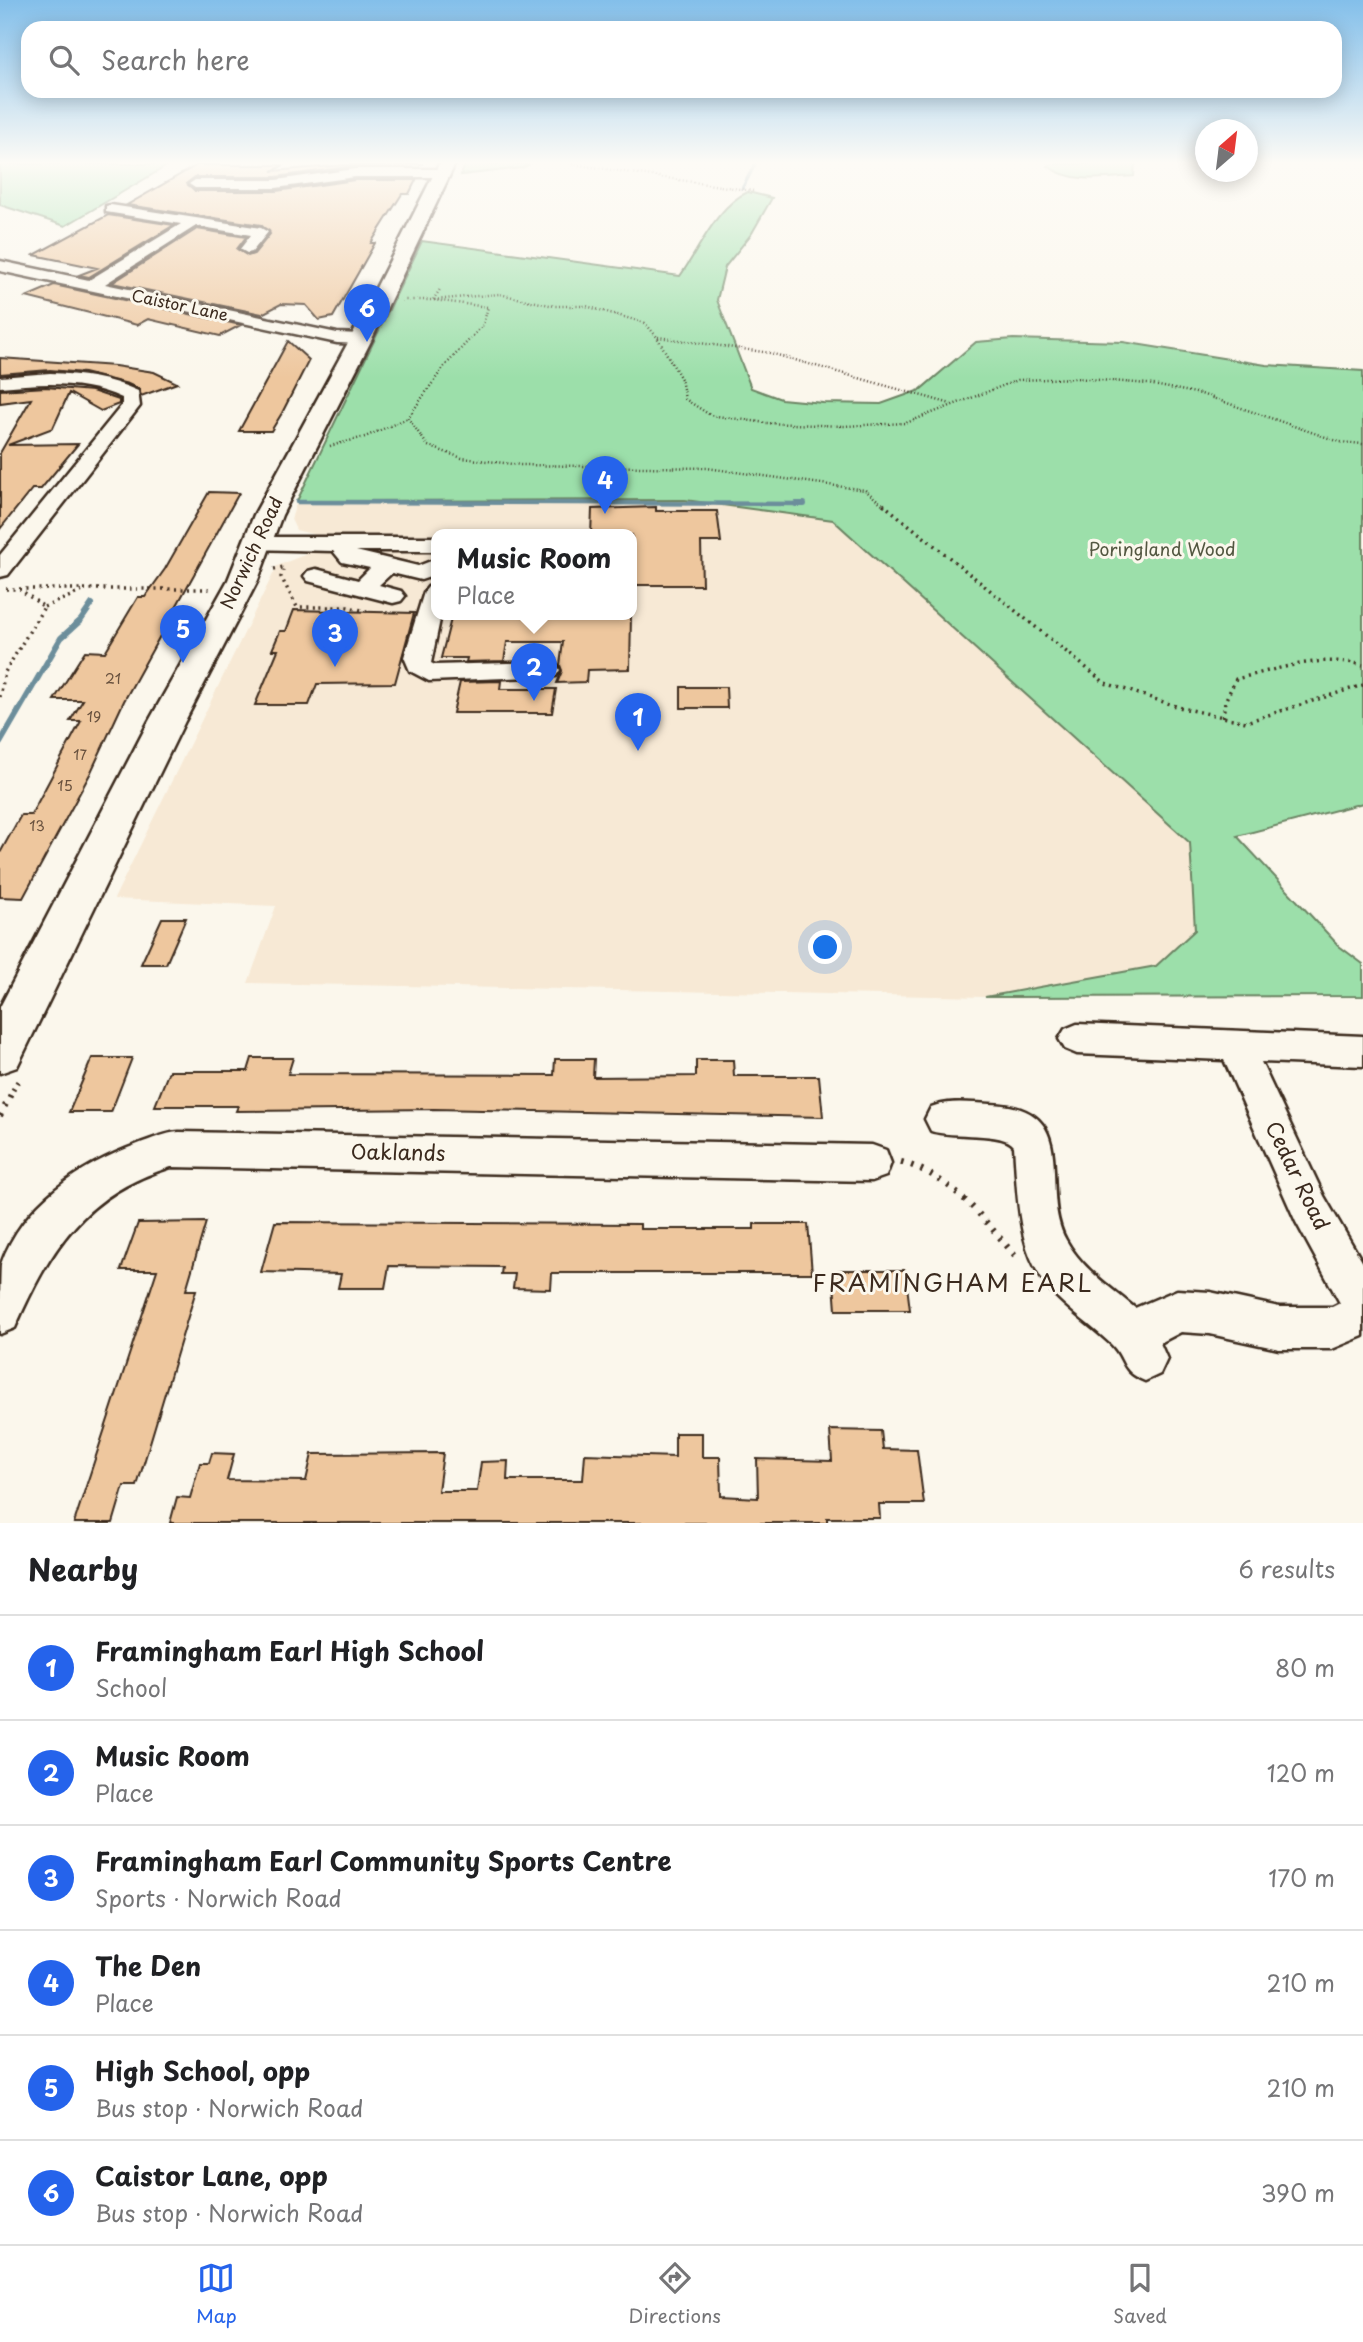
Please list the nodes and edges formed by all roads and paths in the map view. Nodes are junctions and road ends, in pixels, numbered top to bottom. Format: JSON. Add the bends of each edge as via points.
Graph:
{"nodes":[{"id":1,"x":173,"y":235,"type":"edge"},
{"id":2,"x":258,"y":235,"type":"edge"},
{"id":3,"x":412,"y":235,"type":"edge"},
{"id":4,"x":247,"y":249,"type":"dead end"},
{"id":5,"x":0,"y":266,"type":"edge"},
{"id":6,"x":30,"y":272,"type":"junction"},
{"id":7,"x":0,"y":285,"type":"edge"},
{"id":8,"x":91,"y":286,"type":"junction"},
{"id":9,"x":441,"y":288,"type":"dead end"},
{"id":10,"x":380,"y":300,"type":"junction"},
{"id":11,"x":433,"y":300,"type":"junction"},
{"id":12,"x":657,"y":337,"type":"junction"},
{"id":13,"x":361,"y":339,"type":"junction"},
{"id":14,"x":0,"y":382,"type":"edge"},
{"id":15,"x":951,"y":404,"type":"dead end"},
{"id":16,"x":408,"y":418,"type":"junction"},
{"id":17,"x":1363,"y":443,"type":"edge"},
{"id":18,"x":304,"y":446,"type":"junction"},
{"id":19,"x":258,"y":544,"type":"junction"},
{"id":20,"x":431,"y":544,"type":"edge"},
{"id":21,"x":336,"y":546,"type":"junction"},
{"id":22,"x":387,"y":566,"type":"junction"},
{"id":23,"x":0,"y":570,"type":"edge"},
{"id":24,"x":316,"y":576,"type":"dead end"},
{"id":25,"x":431,"y":577,"type":"edge"},
{"id":26,"x":431,"y":582,"type":"edge"},
{"id":27,"x":0,"y":588,"type":"edge"},
{"id":28,"x":363,"y":588,"type":"junction"},
{"id":29,"x":88,"y":589,"type":"junction"},
{"id":30,"x":236,"y":589,"type":"junction"},
{"id":31,"x":21,"y":590,"type":"junction"},
{"id":32,"x":393,"y":596,"type":"dead end"},
{"id":33,"x":44,"y":607,"type":"junction"},
{"id":34,"x":1363,"y":665,"type":"edge"},
{"id":35,"x":547,"y":670,"type":"dead end"},
{"id":36,"x":1363,"y":685,"type":"edge"},
{"id":37,"x":0,"y":697,"type":"edge"},
{"id":38,"x":1223,"y":717,"type":"junction"},
{"id":39,"x":1077,"y":1039,"type":"dead end"},
{"id":40,"x":1236,"y":1047,"type":"junction"},
{"id":41,"x":1363,"y":1051,"type":"edge"},
{"id":42,"x":0,"y":1053,"type":"edge"},
{"id":43,"x":944,"y":1119,"type":"dead end"},
{"id":44,"x":872,"y":1163,"type":"joint"},
{"id":45,"x":1021,"y":1262,"type":"dead end"},
{"id":46,"x":1363,"y":1303,"type":"edge"},
{"id":47,"x":0,"y":1313,"type":"edge"},
{"id":48,"x":1363,"y":1315,"type":"edge"}],
"edges":[{"from":1,"to":8,"type":"street"},
{"from":2,"to":4,"type":"street"},
{"from":3,"to":10,"type":"main road","name":"Norwich Road"},
{"from":5,"to":6,"type":"street","name":"Caistor Lane"},
{"from":6,"to":7,"type":"street"},
{"from":6,"to":8,"type":"street","name":"Caistor Lane"},
{"from":8,"to":13,"type":"street","name":"Caistor Lane","via":[[337,338]]},
{"from":9,"to":11,"type":"path"},
{"from":10,"to":11,"type":"path"},
{"from":10,"to":13,"type":"main road","name":"Norwich Road"},
{"from":11,"to":12,"type":"path","via":[[499,294],[554,306],[586,306],[645,323]]},
{"from":11,"to":16,"type":"path","via":[[488,307],[483,325],[443,368]]},
{"from":12,"to":15,"type":"path","via":[[707,339],[767,351]]},
{"from":12,"to":17,"type":"path","via":[[681,379],[685,399],[710,415],[766,423],[905,423],[1018,380],[1076,378],[1201,394],[1340,442]]},
{"from":13,"to":18,"type":"main road","name":"Norwich Road"},
{"from":14,"to":23,"type":"street","via":[[60,379],[114,386],[131,395],[131,405]]},
{"from":16,"to":18,"type":"path","via":[[365,437],[329,446]]},
{"from":16,"to":38,"type":"path","via":[[428,446],[462,458],[521,465],[707,468],[864,490],[1105,683]]},
{"from":18,"to":19,"type":"main road","name":"Norwich Road"},
{"from":19,"to":21,"type":"street"},
{"from":19,"to":30,"type":"main road","name":"Norwich Road"},
{"from":20,"to":21,"type":"street"},
{"from":21,"to":22,"type":"street","via":[[349,557]]},
{"from":22,"to":25,"type":"street"},
{"from":22,"to":28,"type":"street"},
{"from":24,"to":28,"type":"street"},
{"from":26,"to":35,"type":"street","via":[[419,666],[429,673]]},
{"from":27,"to":31,"type":"path"},
{"from":28,"to":32,"type":"street"},
{"from":29,"to":30,"type":"path"},
{"from":29,"to":31,"type":"path"},
{"from":29,"to":33,"type":"path"},
{"from":30,"to":42,"type":"main road","name":"Norwich Road"},
{"from":31,"to":33,"type":"path"},
{"from":33,"to":37,"type":"path","via":[[5,672]]},
{"from":34,"to":38,"type":"path","via":[[1348,659],[1309,663],[1236,679]]},
{"from":36,"to":38,"type":"path","via":[[1246,723]]},
{"from":39,"to":40,"type":"street"},
{"from":40,"to":41,"type":"street"},
{"from":40,"to":46,"type":"street","name":"Cedar Road","via":[[1311,1209]]},
{"from":43,"to":48,"type":"street","via":[[1004,1121],[1024,1129],[1032,1142],[1040,1224],[1048,1249],[1067,1278],[1137,1345],[1156,1324],[1177,1311],[1279,1328],[1332,1328]]},
{"from":44,"to":45,"type":"path","via":[[916,1165],[939,1177]]},
{"from":44,"to":47,"type":"street","name":"Oaklands","via":[[170,1150],[105,1177],[45,1226]]}]}
